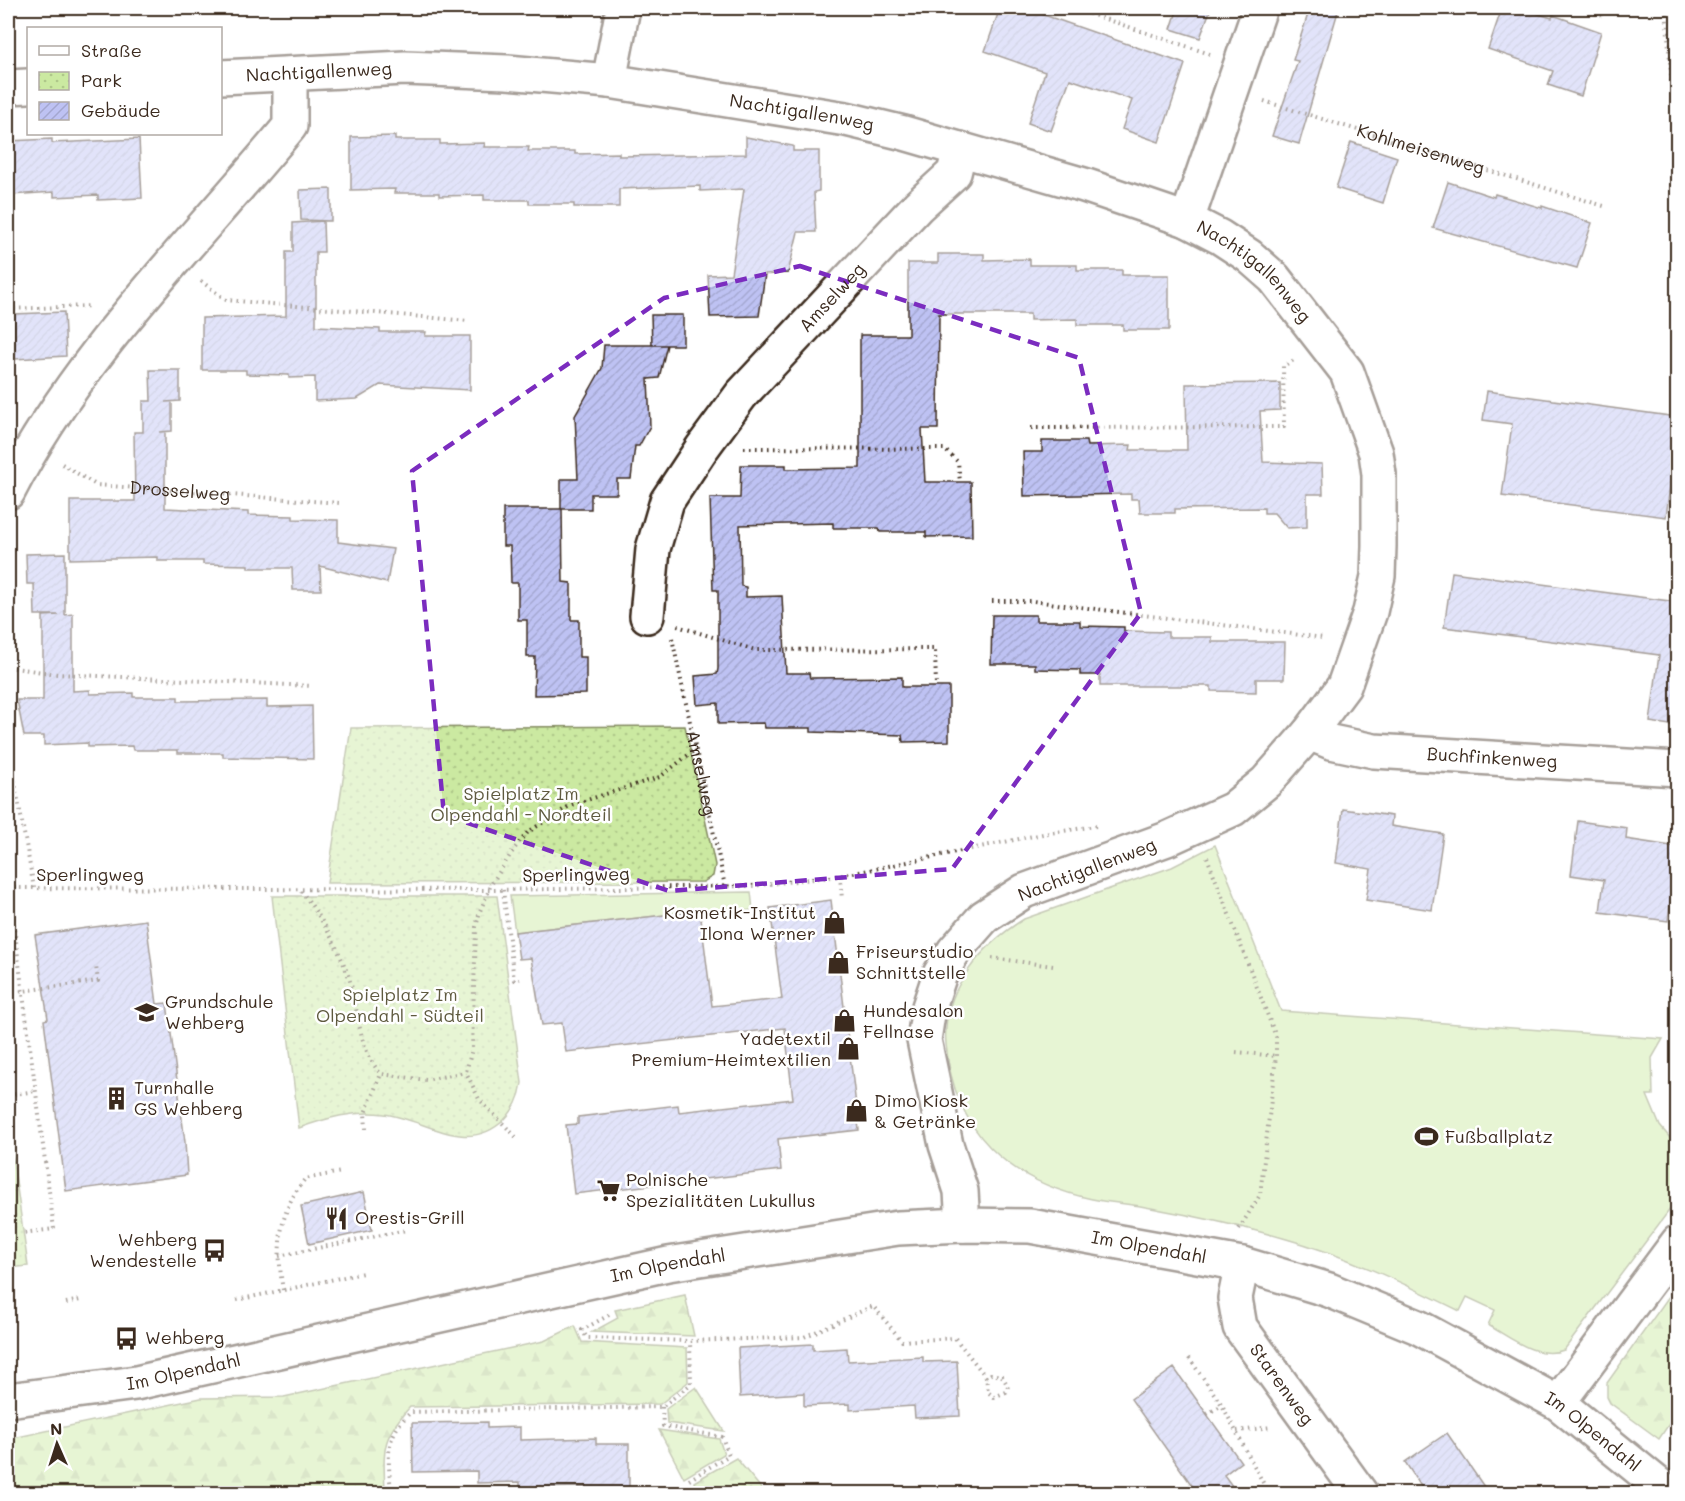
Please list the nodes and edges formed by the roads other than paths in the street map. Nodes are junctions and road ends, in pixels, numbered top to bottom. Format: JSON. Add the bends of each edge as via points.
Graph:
{"nodes":[{"id":1,"x":623,"y":8,"type":"edge"},
{"id":2,"x":1260,"y":8,"type":"edge"},
{"id":3,"x":290,"y":74,"type":"junction"},
{"id":4,"x":222,"y":77,"type":"edge"},
{"id":5,"x":609,"y":81,"type":"junction"},
{"id":6,"x":27,"y":86,"type":"edge"},
{"id":7,"x":8,"y":87,"type":"edge"},
{"id":8,"x":960,"y":149,"type":"junction"},
{"id":9,"x":1187,"y":220,"type":"junction"},
{"id":10,"x":8,"y":492,"type":"edge"},
{"id":11,"x":647,"y":616,"type":"dead end"},
{"id":12,"x":1309,"y":733,"type":"junction"},
{"id":13,"x":1677,"y":769,"type":"edge"},
{"id":14,"x":963,"y":1225,"type":"junction"},
{"id":15,"x":1677,"y":1242,"type":"edge"},
{"id":16,"x":1229,"y":1261,"type":"junction"},
{"id":17,"x":8,"y":1400,"type":"edge"},
{"id":18,"x":1558,"y":1403,"type":"junction"},
{"id":19,"x":1361,"y":1494,"type":"edge"},
{"id":20,"x":1670,"y":1494,"type":"edge"}],
"edges":[{"from":1,"to":5,"type":"street"},
{"from":2,"to":9,"type":"street"},
{"from":3,"to":4,"type":"street","name":"Nachtigallenweg"},
{"from":3,"to":5,"type":"street","name":"Nachtigallenweg","via":[[405,68]]},
{"from":3,"to":10,"type":"street","via":[[290,126],[86,368],[31,446]]},
{"from":5,"to":8,"type":"street","name":"Nachtigallenweg","via":[[846,119]]},
{"from":6,"to":7,"type":"street"},
{"from":8,"to":9,"type":"street","name":"Nachtigallenweg"},
{"from":8,"to":11,"type":"street","name":"Amselweg","via":[[954,173],[741,395],[702,448],[667,501],[660,522],[653,549]]},
{"from":9,"to":12,"type":"street","name":"Nachtigallenweg","via":[[1248,256],[1274,278],[1347,372],[1370,432],[1379,474],[1378,576],[1361,642],[1344,686]]},
{"from":12,"to":13,"type":"street","name":"Buchfinkenweg","via":[[1330,742],[1374,751]]},
{"from":12,"to":14,"type":"street","name":"Nachtigallenweg","via":[[1266,782],[1233,809],[1167,839],[1024,891],[984,917],[954,951],[940,974],[924,1040],[946,1145],[961,1191]]},
{"from":14,"to":16,"type":"street","name":"Im Olpendahl","via":[[1030,1226]]},
{"from":14,"to":17,"type":"street","name":"Im Olpendahl","via":[[898,1228],[668,1264],[136,1383]]},
{"from":15,"to":18,"type":"street"},
{"from":16,"to":18,"type":"street","name":"Im Olpendahl","via":[[1329,1290],[1418,1327]]},
{"from":16,"to":19,"type":"street","name":"Starenweg","via":[[1240,1327]]},
{"from":18,"to":20,"type":"street","name":"Im Olpendahl"}]}
